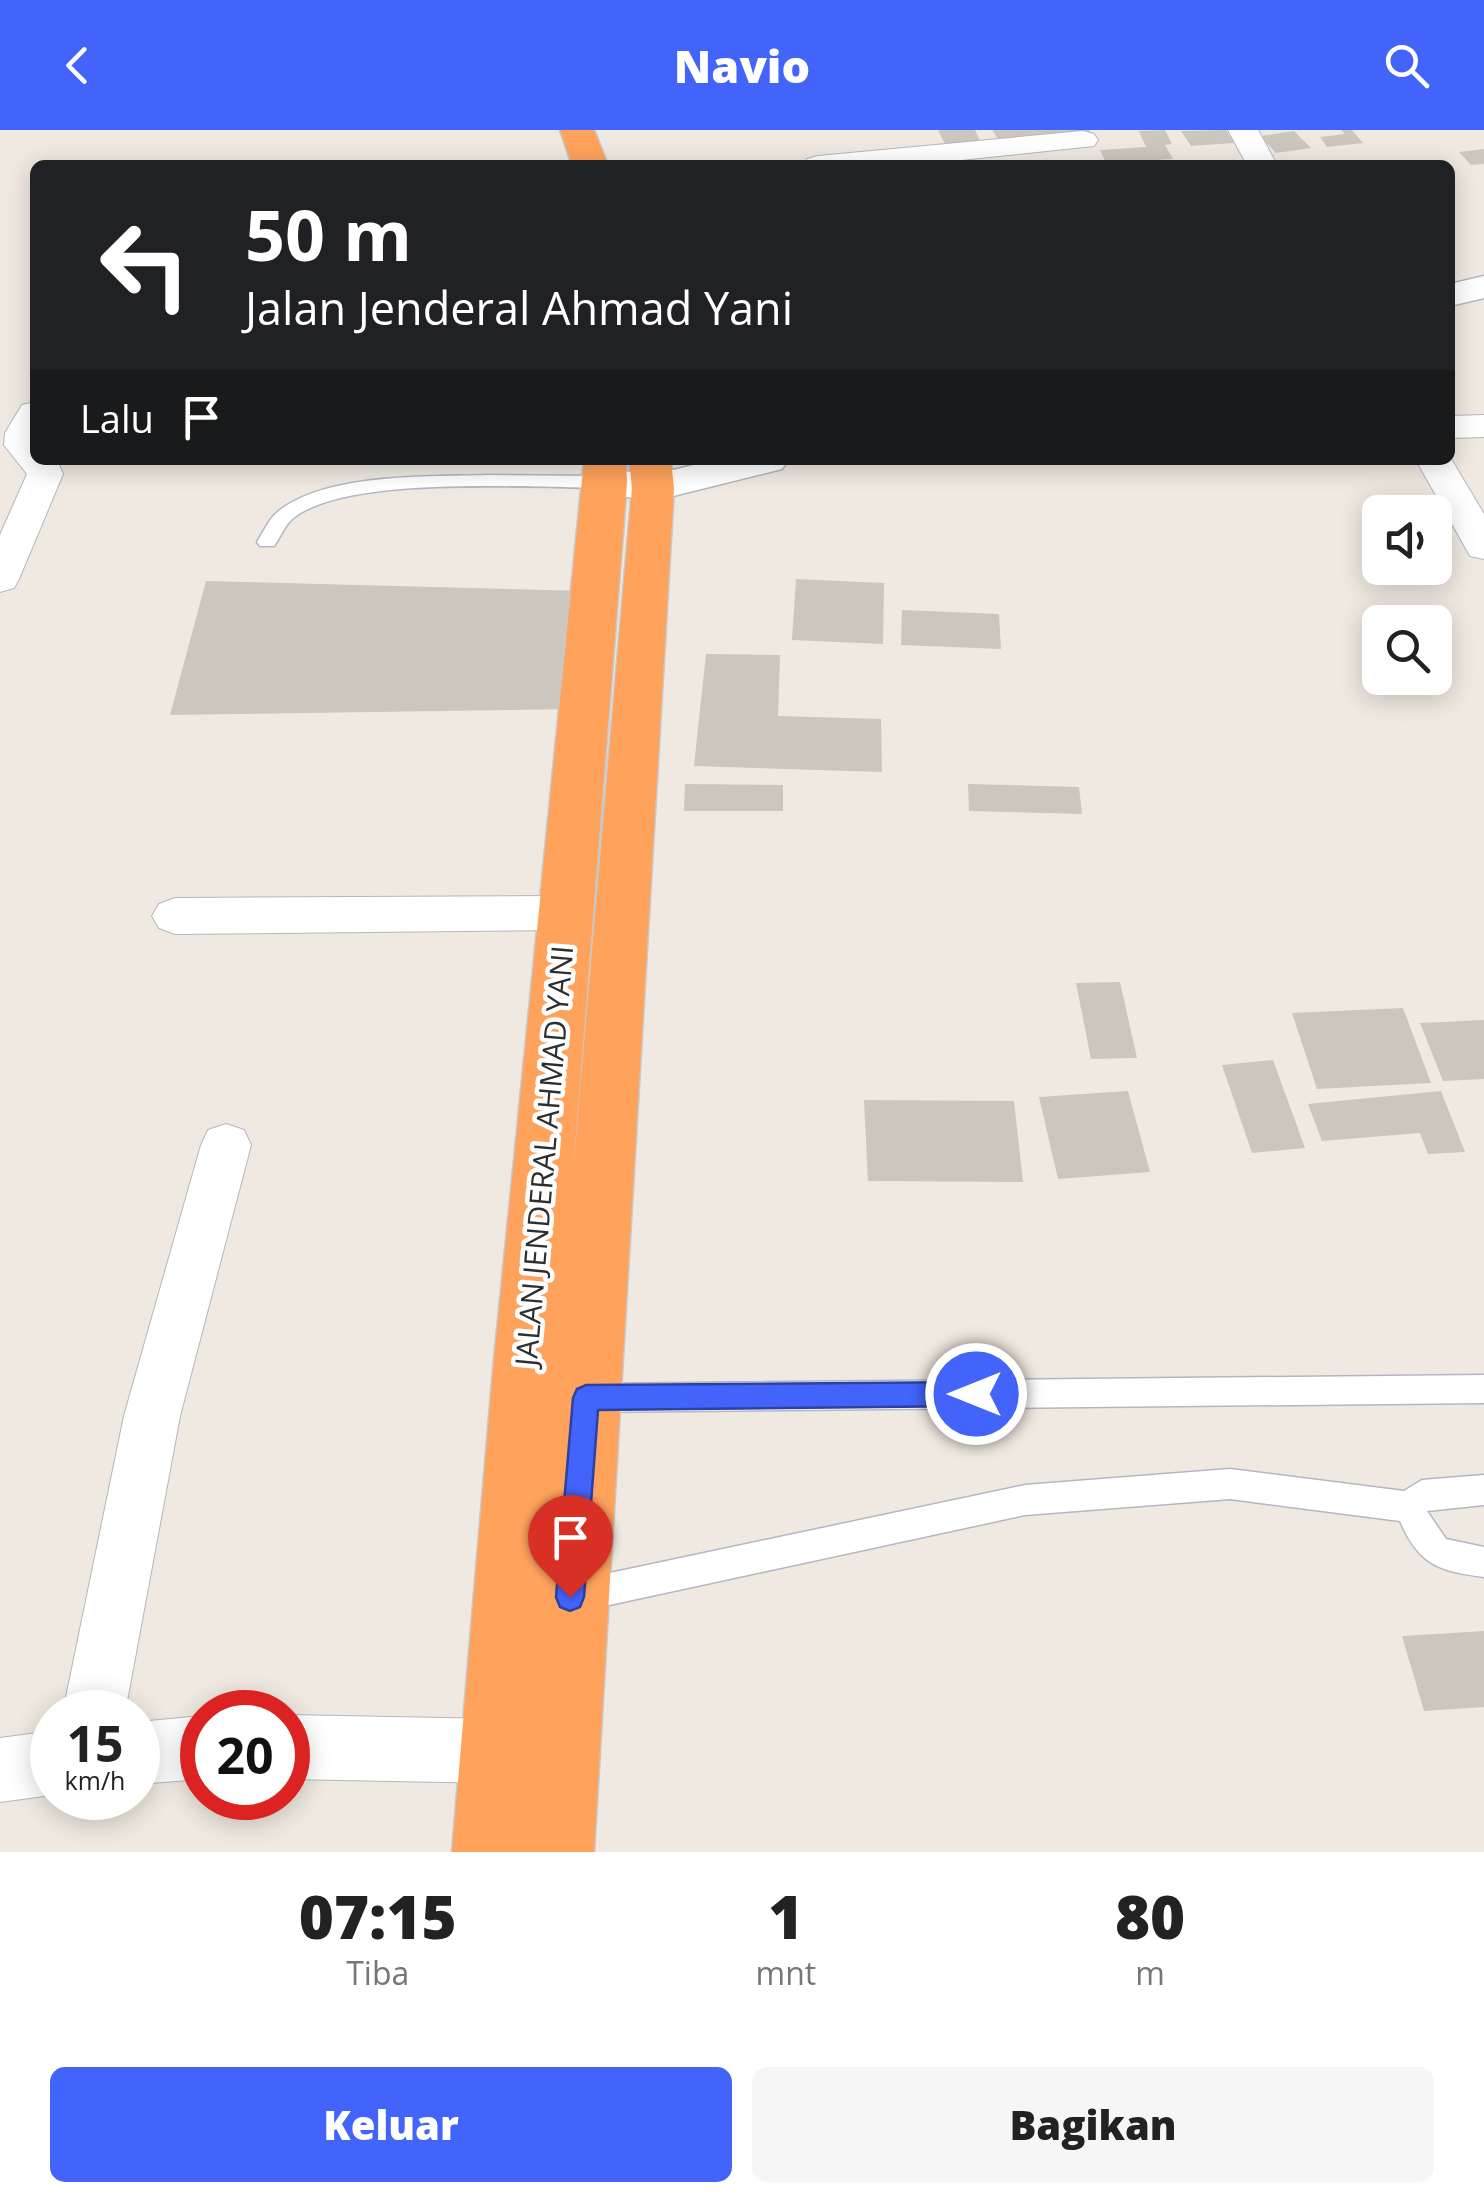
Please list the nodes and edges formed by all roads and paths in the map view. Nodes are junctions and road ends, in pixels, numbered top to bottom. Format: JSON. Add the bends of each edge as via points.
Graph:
{"nodes":[{"id":1,"x":577,"y":130,"type":"edge"},
{"id":2,"x":1244,"y":130,"type":"edge"},
{"id":3,"x":1083,"y":140,"type":"dead end"},
{"id":4,"x":588,"y":160,"type":"edge"},
{"id":5,"x":871,"y":160,"type":"edge"},
{"id":6,"x":1259,"y":160,"type":"edge"},
{"id":7,"x":1484,"y":287,"type":"edge"},
{"id":8,"x":1455,"y":294,"type":"edge"},
{"id":9,"x":30,"y":422,"type":"edge"},
{"id":10,"x":1484,"y":426,"type":"edge"},
{"id":11,"x":1455,"y":427,"type":"edge"},
{"id":12,"x":30,"y":452,"type":"edge"},
{"id":13,"x":40,"y":465,"type":"edge"},
{"id":14,"x":709,"y":465,"type":"edge"},
{"id":15,"x":1437,"y":465,"type":"edge"},
{"id":16,"x":629,"y":472,"type":"edge"},
{"id":17,"x":268,"y":542,"type":"dead end"},
{"id":18,"x":1484,"y":547,"type":"edge"},
{"id":19,"x":0,"y":579,"type":"edge"},
{"id":20,"x":566,"y":913,"type":"junction"},
{"id":21,"x":176,"y":916,"type":"dead end"},
{"id":22,"x":226,"y":1145,"type":"dead end"},
{"id":23,"x":1484,"y":1389,"type":"edge"},
{"id":24,"x":586,"y":1398,"type":"junction"},
{"id":25,"x":1484,"y":1490,"type":"edge"},
{"id":26,"x":1410,"y":1507,"type":"junction"},
{"id":27,"x":1484,"y":1562,"type":"edge"},
{"id":28,"x":570,"y":1597,"type":"junction"},
{"id":29,"x":98,"y":1690,"type":"edge"},
{"id":30,"x":310,"y":1747,"type":"edge"},
{"id":31,"x":498,"y":1751,"type":"junction"},
{"id":32,"x":30,"y":1766,"type":"edge"},
{"id":33,"x":0,"y":1770,"type":"edge"},
{"id":34,"x":490,"y":1852,"type":"edge"},
{"id":35,"x":556,"y":1852,"type":"edge"}],
"edges":[{"from":1,"to":4,"type":"highway"},
{"from":2,"to":6,"type":"street"},
{"from":3,"to":5,"type":"street"},
{"from":7,"to":8,"type":"street"},
{"from":9,"to":12,"type":"street","via":[[22,445]]},
{"from":10,"to":11,"type":"street"},
{"from":13,"to":19,"type":"street","via":[[45,474]]},
{"from":14,"to":16,"type":"street"},
{"from":15,"to":18,"type":"street"},
{"from":16,"to":17,"type":"lane","via":[[340,492],[285,514]]},
{"from":16,"to":20,"type":"highway","name":"JALAN JENDERAL AHMAD YANI"},
{"from":16,"to":24,"type":"highway","name":"JALAN JENDERAL AHMAD YANI","via":[[634,702]]},
{"from":20,"to":21,"type":"street"},
{"from":20,"to":31,"type":"highway","name":"JALAN JENDERAL AHMAD YANI"},
{"from":22,"to":29,"type":"street","via":[[152,1416]]},
{"from":23,"to":24,"type":"lane"},
{"from":24,"to":28,"type":"highway","name":"JALAN JENDERAL AHMAD YANI"},
{"from":25,"to":26,"type":"lane","via":[[1422,1494]]},
{"from":26,"to":27,"type":"lane","via":[[1422,1540],[1436,1554]]},
{"from":26,"to":28,"type":"lane","via":[[1230,1484],[1025,1500]]},
{"from":28,"to":35,"type":"highway","name":"JALAN JENDERAL AHMAD YANI"},
{"from":30,"to":31,"type":"street"},
{"from":31,"to":34,"type":"highway","name":"JALAN JENDERAL AHMAD YANI"},
{"from":32,"to":33,"type":"street"}]}
